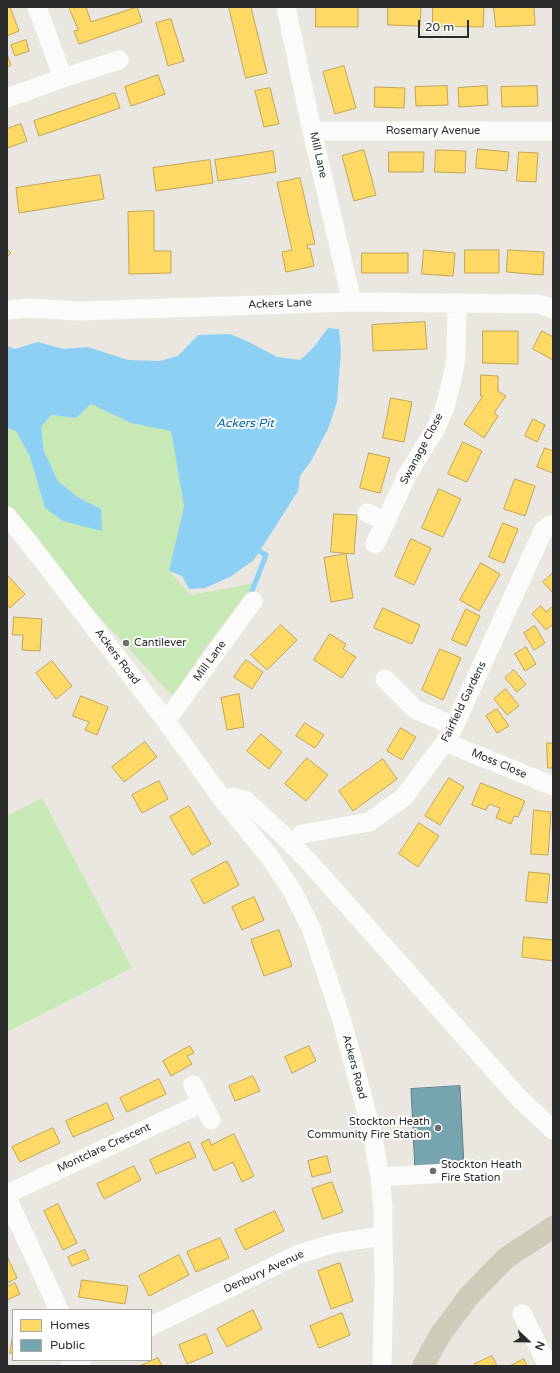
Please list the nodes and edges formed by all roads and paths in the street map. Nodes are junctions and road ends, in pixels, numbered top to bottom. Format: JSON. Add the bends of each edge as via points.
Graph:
{"nodes":[{"id":1,"x":37,"y":7,"type":"edge"},
{"id":2,"x":286,"y":7,"type":"edge"},
{"id":3,"x":119,"y":60,"type":"dead end"},
{"id":4,"x":63,"y":78,"type":"junction"},
{"id":5,"x":7,"y":98,"type":"edge"},
{"id":6,"x":312,"y":131,"type":"junction"},
{"id":7,"x":553,"y":131,"type":"edge"},
{"id":8,"x":352,"y":302,"type":"junction"},
{"id":9,"x":457,"y":304,"type":"junction"},
{"id":10,"x":553,"y":309,"type":"edge"},
{"id":11,"x":7,"y":310,"type":"edge"},
{"id":12,"x":367,"y":512,"type":"dead end"},
{"id":13,"x":7,"y":516,"type":"edge"},
{"id":14,"x":386,"y":521,"type":"junction"},
{"id":15,"x":553,"y":524,"type":"edge"},
{"id":16,"x":375,"y":544,"type":"dead end"},
{"id":17,"x":253,"y":601,"type":"dead end"},
{"id":18,"x":386,"y":679,"type":"dead end"},
{"id":19,"x":166,"y":721,"type":"junction"},
{"id":20,"x":450,"y":734,"type":"junction"},
{"id":21,"x":553,"y":786,"type":"edge"},
{"id":22,"x":223,"y":800,"type":"junction"},
{"id":23,"x":302,"y":834,"type":"dead end"},
{"id":24,"x":193,"y":1085,"type":"dead end"},
{"id":25,"x":202,"y":1103,"type":"junction"},
{"id":26,"x":211,"y":1120,"type":"dead end"},
{"id":27,"x":553,"y":1130,"type":"edge"},
{"id":28,"x":494,"y":1170,"type":"dead end"},
{"id":29,"x":380,"y":1177,"type":"junction"},
{"id":30,"x":7,"y":1194,"type":"edge"},
{"id":31,"x":7,"y":1198,"type":"edge"},
{"id":32,"x":553,"y":1227,"type":"edge"},
{"id":33,"x":382,"y":1236,"type":"junction"},
{"id":34,"x":60,"y":1309,"type":"edge"},
{"id":35,"x":522,"y":1314,"type":"dead end"},
{"id":36,"x":152,"y":1326,"type":"edge"},
{"id":37,"x":79,"y":1361,"type":"edge"},
{"id":38,"x":70,"y":1366,"type":"edge"},
{"id":39,"x":382,"y":1366,"type":"edge"},
{"id":40,"x":423,"y":1366,"type":"edge"},
{"id":41,"x":548,"y":1366,"type":"edge"}],
"edges":[{"from":1,"to":4,"type":"street"},
{"from":2,"to":6,"type":"street","name":"Mill Lane"},
{"from":3,"to":4,"type":"street"},
{"from":4,"to":5,"type":"street"},
{"from":6,"to":7,"type":"street","name":"Rosemary Avenue"},
{"from":6,"to":8,"type":"street","name":"Mill Lane"},
{"from":8,"to":9,"type":"street","name":"Ackers Lane"},
{"from":8,"to":11,"type":"street","name":"Ackers Lane","via":[[78,311],[29,308]]},
{"from":9,"to":10,"type":"street","name":"Ackers Lane","via":[[539,304]]},
{"from":9,"to":14,"type":"street","name":"Swanage Close","via":[[456,358],[445,407],[436,428],[407,475]]},
{"from":12,"to":14,"type":"street"},
{"from":13,"to":19,"type":"street","name":"Ackers Road"},
{"from":14,"to":16,"type":"street","name":"Swanage Close"},
{"from":15,"to":20,"type":"street","name":"Fairfield Gardens","via":[[543,531]]},
{"from":17,"to":19,"type":"street","name":"Mill Lane"},
{"from":18,"to":20,"type":"street","name":"Moss Close","via":[[415,709]]},
{"from":19,"to":22,"type":"street","name":"Ackers Road"},
{"from":20,"to":21,"type":"street","name":"Moss Close"},
{"from":20,"to":23,"type":"street","name":"Fairfield Gardens","via":[[404,797],[370,822]]},
{"from":22,"to":27,"type":"street","via":[[232,797],[245,800],[284,836],[520,1099]]},
{"from":22,"to":29,"type":"street","name":"Ackers Road","via":[[269,856],[293,892],[311,928],[342,1021],[372,1132]]},
{"from":24,"to":25,"type":"street"},
{"from":25,"to":26,"type":"street"},
{"from":25,"to":30,"type":"street","name":"Montclare Crescent"},
{"from":28,"to":29,"type":"street"},
{"from":29,"to":33,"type":"street","name":"Ackers Road"},
{"from":31,"to":34,"type":"street"},
{"from":32,"to":40,"type":"main road","via":[[506,1258],[469,1296],[440,1335]]},
{"from":33,"to":36,"type":"street","name":"Denbury Avenue","via":[[335,1243],[299,1254]]},
{"from":33,"to":39,"type":"street","name":"Ackers Road"},
{"from":35,"to":41,"type":"street"},
{"from":37,"to":38,"type":"street"}]}
